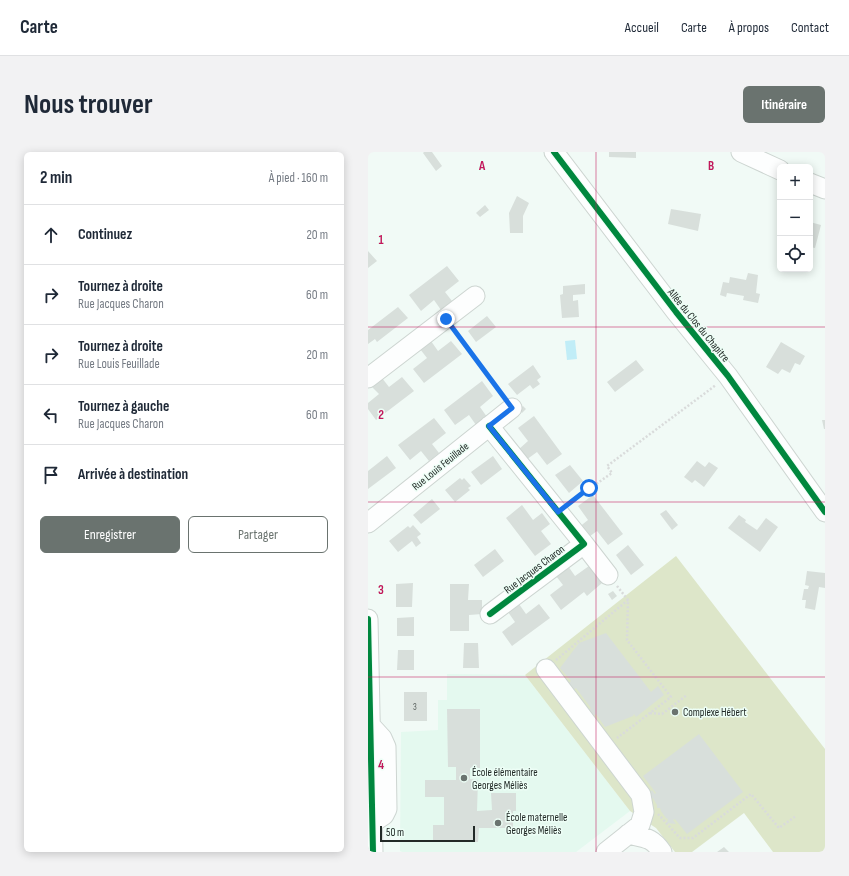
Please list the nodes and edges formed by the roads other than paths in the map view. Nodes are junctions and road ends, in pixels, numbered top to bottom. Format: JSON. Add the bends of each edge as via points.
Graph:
{"nodes":[{"id":1,"x":554,"y":152,"type":"edge"},
{"id":2,"x":741,"y":152,"type":"edge"},
{"id":3,"x":777,"y":169,"type":"edge"},
{"id":4,"x":813,"y":184,"type":"edge"},
{"id":5,"x":825,"y":189,"type":"edge"},
{"id":6,"x":475,"y":296,"type":"dead end"},
{"id":7,"x":368,"y":378,"type":"edge"},
{"id":8,"x":512,"y":408,"type":"road end"},
{"id":9,"x":489,"y":426,"type":"junction"},
{"id":10,"x":825,"y":512,"type":"edge"},
{"id":11,"x":368,"y":523,"type":"edge"},
{"id":12,"x":584,"y":544,"type":"junction"},
{"id":13,"x":608,"y":574,"type":"road end"},
{"id":14,"x":490,"y":614,"type":"dead end"},
{"id":15,"x":368,"y":619,"type":"edge"},
{"id":16,"x":546,"y":669,"type":"road end"},
{"id":17,"x":637,"y":823,"type":"junction"},
{"id":18,"x":374,"y":852,"type":"edge"},
{"id":19,"x":606,"y":852,"type":"edge"},
{"id":20,"x":662,"y":852,"type":"edge"}],
"edges":[{"from":1,"to":10,"type":"street","name":"Allée du Clos du Chapitre","via":[[728,376]]},
{"from":2,"to":3,"type":"street"},
{"from":4,"to":5,"type":"street"},
{"from":6,"to":7,"type":"street"},
{"from":8,"to":9,"type":"street","name":"Rue Louis Feuillade"},
{"from":9,"to":11,"type":"street","name":"Rue Louis Feuillade"},
{"from":9,"to":12,"type":"street"},
{"from":12,"to":13,"type":"street"},
{"from":12,"to":14,"type":"street","name":"Rue Jacques Charon"},
{"from":15,"to":18,"type":"street"},
{"from":16,"to":17,"type":"street","via":[[641,795]]},
{"from":17,"to":19,"type":"street"},
{"from":17,"to":20,"type":"street","via":[[646,838],[655,842]]}]}
